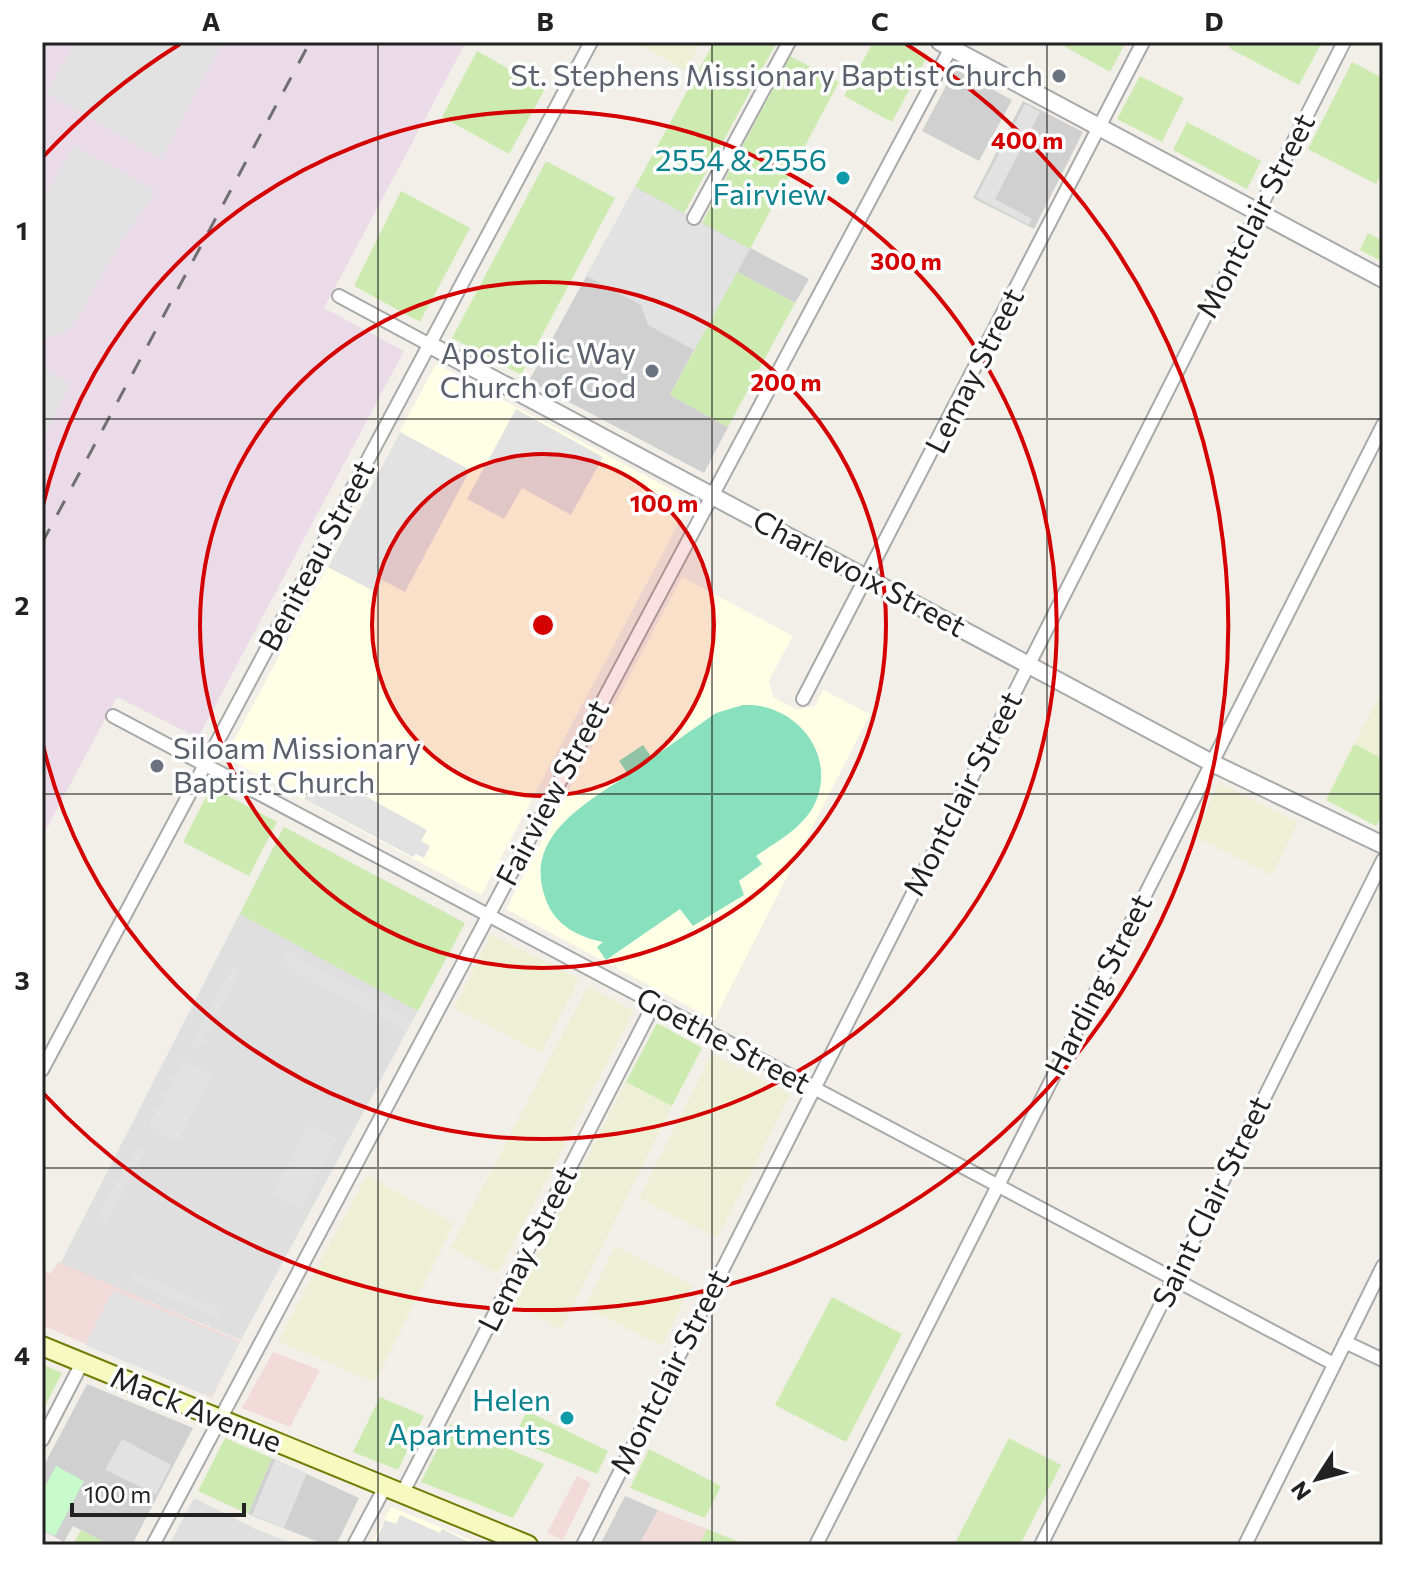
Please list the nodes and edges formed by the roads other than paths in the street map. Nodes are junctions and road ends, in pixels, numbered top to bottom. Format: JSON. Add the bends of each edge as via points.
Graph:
{"nodes":[{"id":1,"x":591,"y":42,"type":"edge"},
{"id":2,"x":789,"y":42,"type":"edge"},
{"id":3,"x":1143,"y":42,"type":"edge"},
{"id":4,"x":1344,"y":42,"type":"edge"},
{"id":5,"x":948,"y":44,"type":"edge"},
{"id":6,"x":1099,"y":127,"type":"junction"},
{"id":7,"x":1258,"y":212,"type":"junction"},
{"id":8,"x":694,"y":218,"type":"dead end"},
{"id":9,"x":1383,"y":279,"type":"edge"},
{"id":10,"x":339,"y":296,"type":"dead end"},
{"id":11,"x":430,"y":345,"type":"junction"},
{"id":12,"x":1383,"y":425,"type":"edge"},
{"id":13,"x":711,"y":496,"type":"junction"},
{"id":14,"x":867,"y":579,"type":"junction"},
{"id":15,"x":1029,"y":665,"type":"junction"},
{"id":16,"x":803,"y":699,"type":"dead end"},
{"id":17,"x":113,"y":716,"type":"dead end"},
{"id":18,"x":1212,"y":763,"type":"junction"},
{"id":19,"x":205,"y":764,"type":"junction"},
{"id":20,"x":1383,"y":845,"type":"edge"},
{"id":21,"x":1383,"y":860,"type":"edge"},
{"id":22,"x":487,"y":916,"type":"junction"},
{"id":23,"x":654,"y":1004,"type":"junction"},
{"id":24,"x":42,"y":1070,"type":"edge"},
{"id":25,"x":813,"y":1090,"type":"junction"},
{"id":26,"x":997,"y":1187,"type":"junction"},
{"id":27,"x":1383,"y":1266,"type":"edge"},
{"id":28,"x":1173,"y":1281,"type":"junction"},
{"id":29,"x":1345,"y":1342,"type":"junction"},
{"id":30,"x":42,"y":1346,"type":"edge"},
{"id":31,"x":1383,"y":1360,"type":"edge"},
{"id":32,"x":82,"y":1363,"type":"junction"},
{"id":33,"x":1334,"y":1364,"type":"junction"},
{"id":34,"x":219,"y":1419,"type":"junction"},
{"id":35,"x":42,"y":1440,"type":"edge"},
{"id":36,"x":394,"y":1490,"type":"junction"},
{"id":37,"x":153,"y":1545,"type":"edge"},
{"id":38,"x":354,"y":1545,"type":"edge"},
{"id":39,"x":528,"y":1545,"type":"edge"},
{"id":40,"x":583,"y":1545,"type":"edge"},
{"id":41,"x":816,"y":1545,"type":"edge"},
{"id":42,"x":1041,"y":1545,"type":"edge"},
{"id":43,"x":1245,"y":1545,"type":"edge"}],
"edges":[{"from":1,"to":11,"type":"street","name":"Beniteau Street"},
{"from":2,"to":8,"type":"street"},
{"from":3,"to":6,"type":"street","name":"Lemay Street"},
{"from":4,"to":7,"type":"street","name":"Montclair Street"},
{"from":5,"to":6,"type":"street"},
{"from":5,"to":13,"type":"street","name":"Fairview Street"},
{"from":6,"to":7,"type":"street"},
{"from":6,"to":14,"type":"street","name":"Lemay Street"},
{"from":7,"to":9,"type":"street"},
{"from":7,"to":15,"type":"street","name":"Montclair Street"},
{"from":10,"to":11,"type":"street","name":"Charlevoix Street"},
{"from":11,"to":13,"type":"street","name":"Charlevoix Street"},
{"from":11,"to":19,"type":"street","name":"Beniteau Street"},
{"from":12,"to":18,"type":"street","name":"Harding Street"},
{"from":13,"to":14,"type":"street","name":"Charlevoix Street"},
{"from":13,"to":22,"type":"street","name":"Fairview Street"},
{"from":14,"to":15,"type":"street","name":"Charlevoix Street"},
{"from":14,"to":16,"type":"street","name":"Lemay Street"},
{"from":15,"to":18,"type":"street","name":"Charlevoix Street"},
{"from":15,"to":25,"type":"street","name":"Montclair Street"},
{"from":17,"to":19,"type":"street","name":"Goethe Street"},
{"from":18,"to":20,"type":"street","name":"Charlevoix Street"},
{"from":18,"to":26,"type":"street","name":"Harding Street"},
{"from":19,"to":22,"type":"street","name":"Goethe Street"},
{"from":19,"to":24,"type":"street","name":"Beniteau Street"},
{"from":21,"to":28,"type":"street","name":"Saint Clair Street"},
{"from":22,"to":23,"type":"street","name":"Goethe Street"},
{"from":22,"to":34,"type":"street","name":"Fairview Street"},
{"from":23,"to":25,"type":"street","name":"Goethe Street"},
{"from":23,"to":36,"type":"street","name":"Lemay Street"},
{"from":25,"to":26,"type":"street","name":"Goethe Street"},
{"from":25,"to":40,"type":"street","name":"Montclair Street"},
{"from":26,"to":28,"type":"street","name":"Goethe Street"},
{"from":26,"to":41,"type":"street","name":"Harding Street"},
{"from":27,"to":29,"type":"street"},
{"from":28,"to":33,"type":"street","name":"Goethe Street"},
{"from":28,"to":42,"type":"street","name":"Saint Clair Street"},
{"from":29,"to":31,"type":"street"},
{"from":29,"to":33,"type":"street"},
{"from":30,"to":32,"type":"main road","name":"Mack Avenue"},
{"from":32,"to":34,"type":"main road","name":"Mack Avenue"},
{"from":32,"to":35,"type":"street"},
{"from":33,"to":43,"type":"street"},
{"from":34,"to":36,"type":"main road","name":"Mack Avenue"},
{"from":34,"to":37,"type":"street","name":"Fairview Street"},
{"from":36,"to":38,"type":"street","name":"Lemay Street"},
{"from":36,"to":39,"type":"main road","name":"Mack Avenue"}]}
